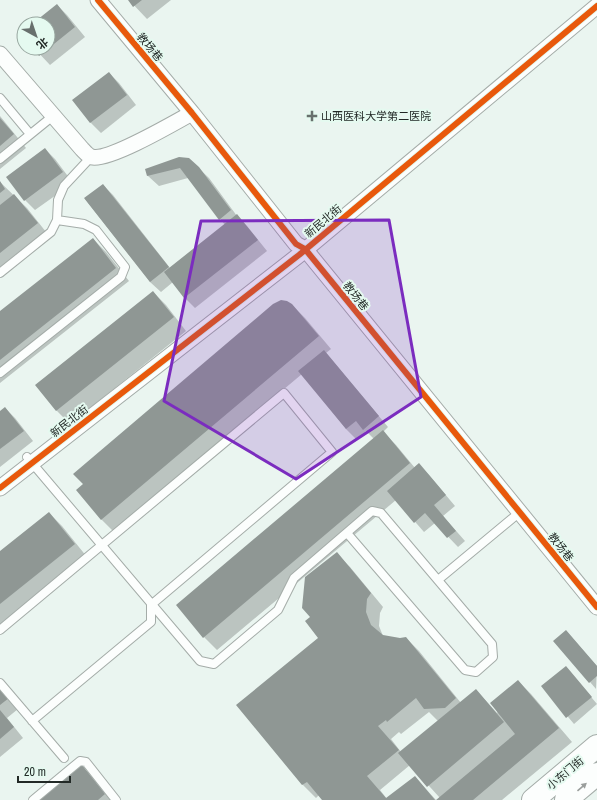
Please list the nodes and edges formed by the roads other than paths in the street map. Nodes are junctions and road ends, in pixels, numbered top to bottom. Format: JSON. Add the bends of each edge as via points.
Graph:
{"nodes":[{"id":1,"x":98,"y":0,"type":"edge"},
{"id":2,"x":591,"y":0,"type":"edge"},
{"id":3,"x":597,"y":6,"type":"edge"},
{"id":4,"x":2,"y":60,"type":"edge"},
{"id":5,"x":0,"y":98,"type":"edge"},
{"id":6,"x":192,"y":113,"type":"junction"},
{"id":7,"x":53,"y":116,"type":"junction"},
{"id":8,"x":30,"y":134,"type":"junction"},
{"id":9,"x":91,"y":157,"type":"junction"},
{"id":10,"x":0,"y":159,"type":"edge"},
{"id":11,"x":57,"y":220,"type":"junction"},
{"id":12,"x":300,"y":249,"type":"junction"},
{"id":13,"x":0,"y":273,"type":"edge"},
{"id":14,"x":0,"y":373,"type":"edge"},
{"id":15,"x":29,"y":460,"type":"junction"},
{"id":16,"x":0,"y":478,"type":"edge"},
{"id":17,"x":0,"y":488,"type":"edge"},
{"id":18,"x":517,"y":514,"type":"junction"},
{"id":19,"x":347,"y":533,"type":"junction"},
{"id":20,"x":101,"y":546,"type":"junction"},
{"id":21,"x":438,"y":580,"type":"junction"},
{"id":22,"x":151,"y":605,"type":"junction"},
{"id":23,"x":597,"y":607,"type":"edge"},
{"id":24,"x":597,"y":618,"type":"edge"},
{"id":25,"x":0,"y":630,"type":"edge"},
{"id":26,"x":0,"y":683,"type":"edge"},
{"id":27,"x":32,"y":721,"type":"junction"},
{"id":28,"x":597,"y":746,"type":"edge"},
{"id":29,"x":64,"y":758,"type":"dead end"},
{"id":30,"x":597,"y":774,"type":"edge"},
{"id":31,"x":33,"y":800,"type":"edge"},
{"id":32,"x":116,"y":800,"type":"edge"},
{"id":33,"x":533,"y":800,"type":"edge"},
{"id":34,"x":566,"y":800,"type":"edge"}],
"edges":[{"from":1,"to":6,"type":"street","name":"教场巷"},
{"from":2,"to":12,"type":"street","name":"新民北街"},
{"from":3,"to":12,"type":"street","name":"新民北街"},
{"from":4,"to":7,"type":"street"},
{"from":5,"to":8,"type":"lane"},
{"from":6,"to":9,"type":"street","via":[[156,134],[102,157]]},
{"from":6,"to":12,"type":"street","name":"教场巷"},
{"from":7,"to":8,"type":"lane"},
{"from":7,"to":9,"type":"street"},
{"from":8,"to":10,"type":"lane"},
{"from":9,"to":11,"type":"lane","via":[[64,186],[58,200]]},
{"from":11,"to":13,"type":"lane","via":[[51,232]]},
{"from":11,"to":14,"type":"lane","via":[[84,224],[96,230],[125,267],[121,277]]},
{"from":12,"to":15,"type":"street","name":"新民北街"},
{"from":12,"to":18,"type":"street","name":"教场巷"},
{"from":15,"to":16,"type":"street","name":"新民北街"},
{"from":15,"to":17,"type":"street","name":"新民北街"},
{"from":15,"to":20,"type":"lane"},
{"from":18,"to":21,"type":"lane"},
{"from":18,"to":23,"type":"street","name":"教场巷"},
{"from":18,"to":24,"type":"street","name":"教场巷"},
{"from":19,"to":21,"type":"lane","via":[[372,511],[381,514]]},
{"from":19,"to":21,"type":"lane","via":[[464,670],[476,672],[493,657],[492,644]]},
{"from":19,"to":22,"type":"lane","via":[[294,578],[278,610],[214,664],[200,661]]},
{"from":20,"to":22,"type":"lane"},
{"from":20,"to":22,"type":"lane","via":[[284,393],[332,452]]},
{"from":20,"to":25,"type":"lane"},
{"from":22,"to":27,"type":"lane","via":[[151,622]]},
{"from":26,"to":27,"type":"lane"},
{"from":27,"to":29,"type":"lane"},
{"from":28,"to":33,"type":"main road","name":"小东门街"},
{"from":34,"to":30,"type":"main road","name":"小东门街","one_way":true},
{"from":31,"to":32,"type":"lane","via":[[80,761],[86,762]]}]}
